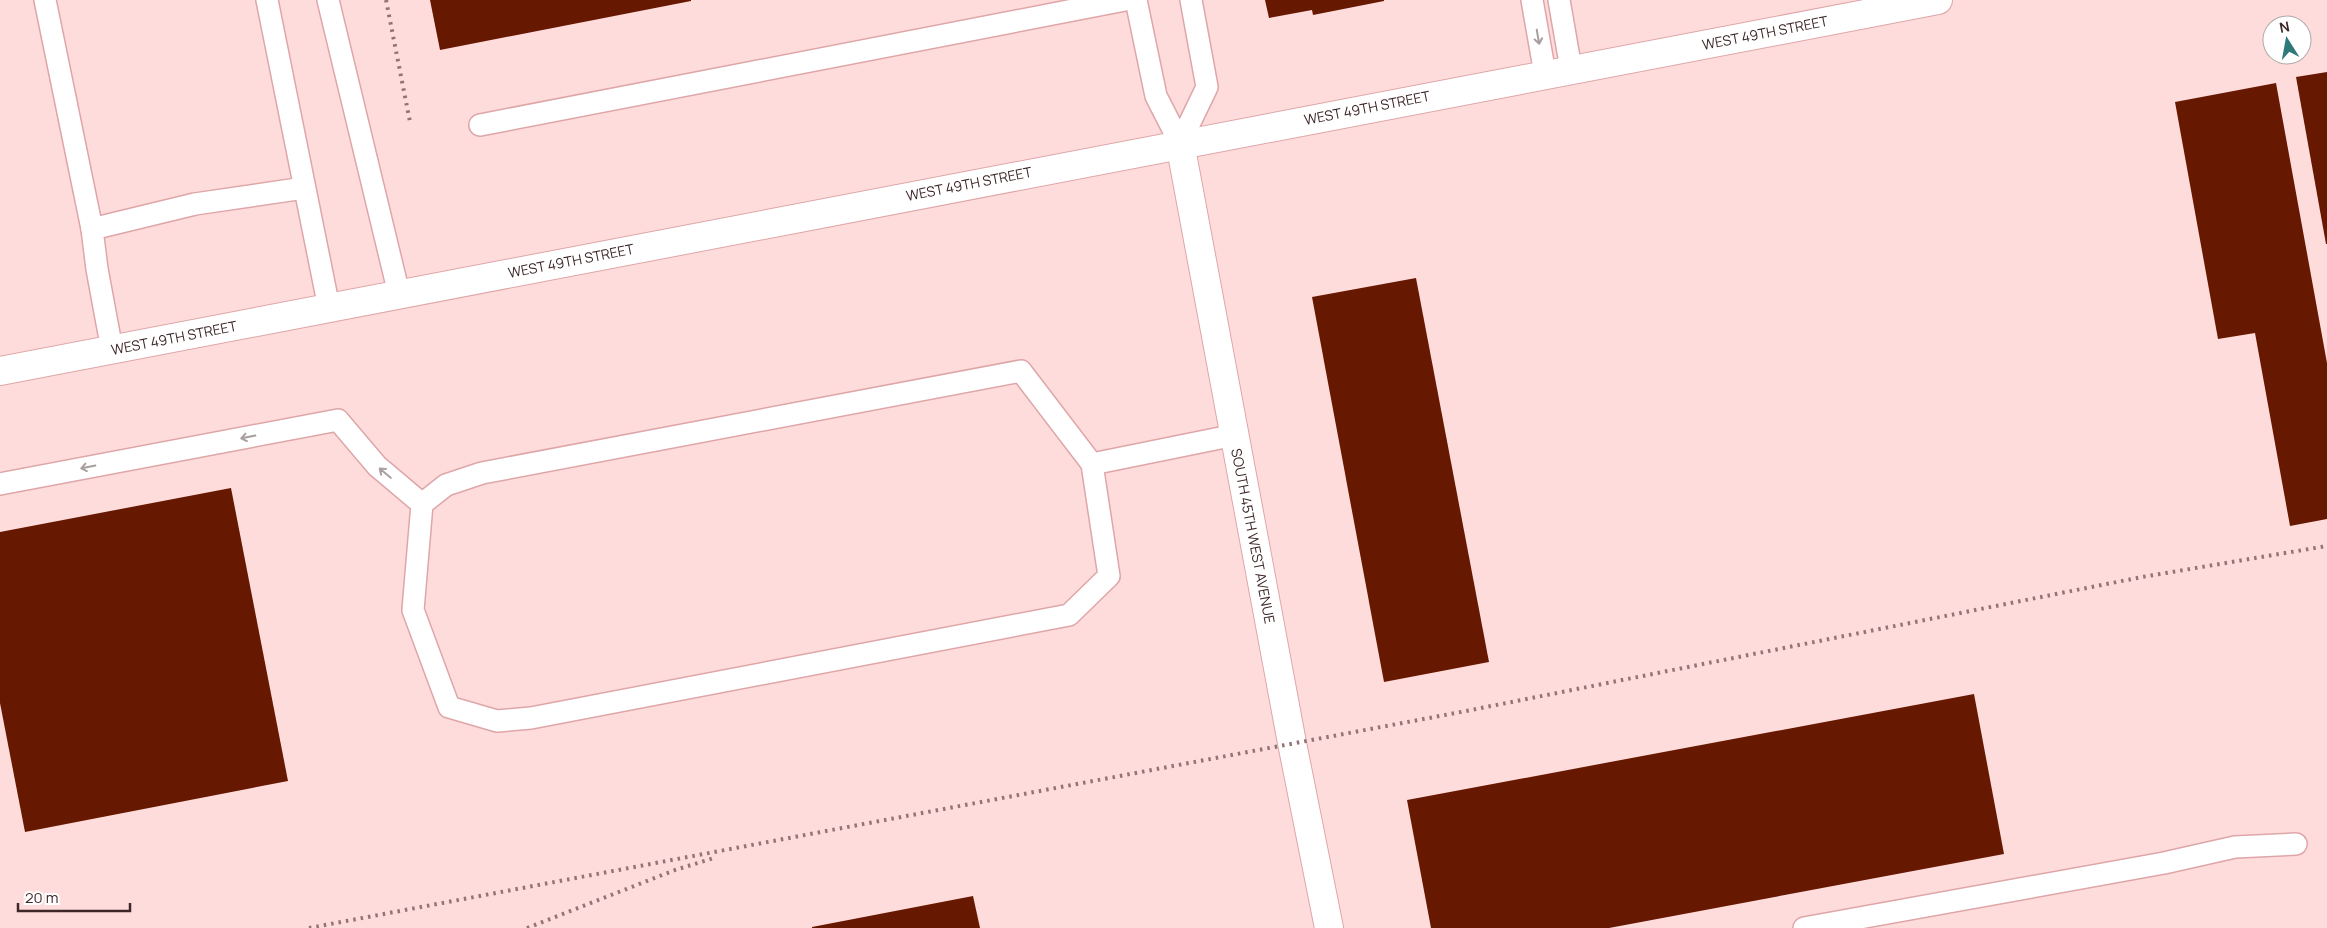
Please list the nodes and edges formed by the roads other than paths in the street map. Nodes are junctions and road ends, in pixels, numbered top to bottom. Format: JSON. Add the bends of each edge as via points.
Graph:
{"nodes":[{"id":1,"x":45,"y":0,"type":"edge"},
{"id":2,"x":267,"y":0,"type":"edge"},
{"id":3,"x":328,"y":0,"type":"edge"},
{"id":4,"x":1125,"y":0,"type":"edge"},
{"id":5,"x":1136,"y":0,"type":"edge"},
{"id":6,"x":1191,"y":0,"type":"edge"},
{"id":7,"x":1532,"y":0,"type":"edge"},
{"id":8,"x":1559,"y":0,"type":"edge"},
{"id":9,"x":1938,"y":0,"type":"edge"},
{"id":10,"x":1858,"y":8,"type":"edge"},
{"id":11,"x":1558,"y":72,"type":"junction"},
{"id":12,"x":480,"y":125,"type":"dead end"},
{"id":13,"x":1180,"y":144,"type":"junction"},
{"id":14,"x":304,"y":188,"type":"junction"},
{"id":15,"x":92,"y":230,"type":"junction"},
{"id":16,"x":399,"y":294,"type":"junction"},
{"id":17,"x":329,"y":308,"type":"junction"},
{"id":18,"x":112,"y":350,"type":"junction"},
{"id":19,"x":0,"y":371,"type":"edge"},
{"id":20,"x":1235,"y":435,"type":"junction"},
{"id":21,"x":1092,"y":464,"type":"junction"},
{"id":22,"x":0,"y":484,"type":"edge"},
{"id":23,"x":422,"y":504,"type":"junction"},
{"id":24,"x":2296,"y":844,"type":"dead end"},
{"id":25,"x":1329,"y":928,"type":"edge"},
{"id":26,"x":1804,"y":928,"type":"edge"}],
"edges":[{"from":1,"to":15,"type":"lane"},
{"from":2,"to":14,"type":"lane"},
{"from":3,"to":16,"type":"lane"},
{"from":4,"to":12,"type":"lane"},
{"from":5,"to":13,"type":"lane","via":[[1156,96]]},
{"from":6,"to":13,"type":"lane","via":[[1207,87]]},
{"from":7,"to":11,"type":"lane","one_way":true},
{"from":8,"to":11,"type":"lane"},
{"from":9,"to":10,"type":"street","name":"WEST 49TH STREET"},
{"from":10,"to":11,"type":"street","name":"WEST 49TH STREET"},
{"from":11,"to":13,"type":"street","name":"WEST 49TH STREET"},
{"from":13,"to":16,"type":"street","name":"WEST 49TH STREET"},
{"from":13,"to":20,"type":"street","name":"SOUTH 45TH WEST AVENUE"},
{"from":14,"to":15,"type":"lane","via":[[195,204]]},
{"from":14,"to":17,"type":"lane"},
{"from":15,"to":18,"type":"lane"},
{"from":16,"to":17,"type":"street","name":"WEST 49TH STREET"},
{"from":17,"to":18,"type":"street","name":"WEST 49TH STREET"},
{"from":18,"to":19,"type":"street","name":"WEST 49TH STREET"},
{"from":20,"to":21,"type":"lane"},
{"from":20,"to":25,"type":"street","name":"SOUTH 45TH WEST AVENUE"},
{"from":21,"to":23,"type":"lane","via":[[1021,370],[482,473],[446,485]]},
{"from":21,"to":23,"type":"lane","via":[[1109,576],[1069,615],[531,718],[498,721],[449,707],[413,610]]},
{"from":23,"to":22,"type":"lane","one_way":true,"via":[[377,466],[338,420]]},
{"from":24,"to":26,"type":"lane","via":[[2235,847],[2164,863]]}]}
